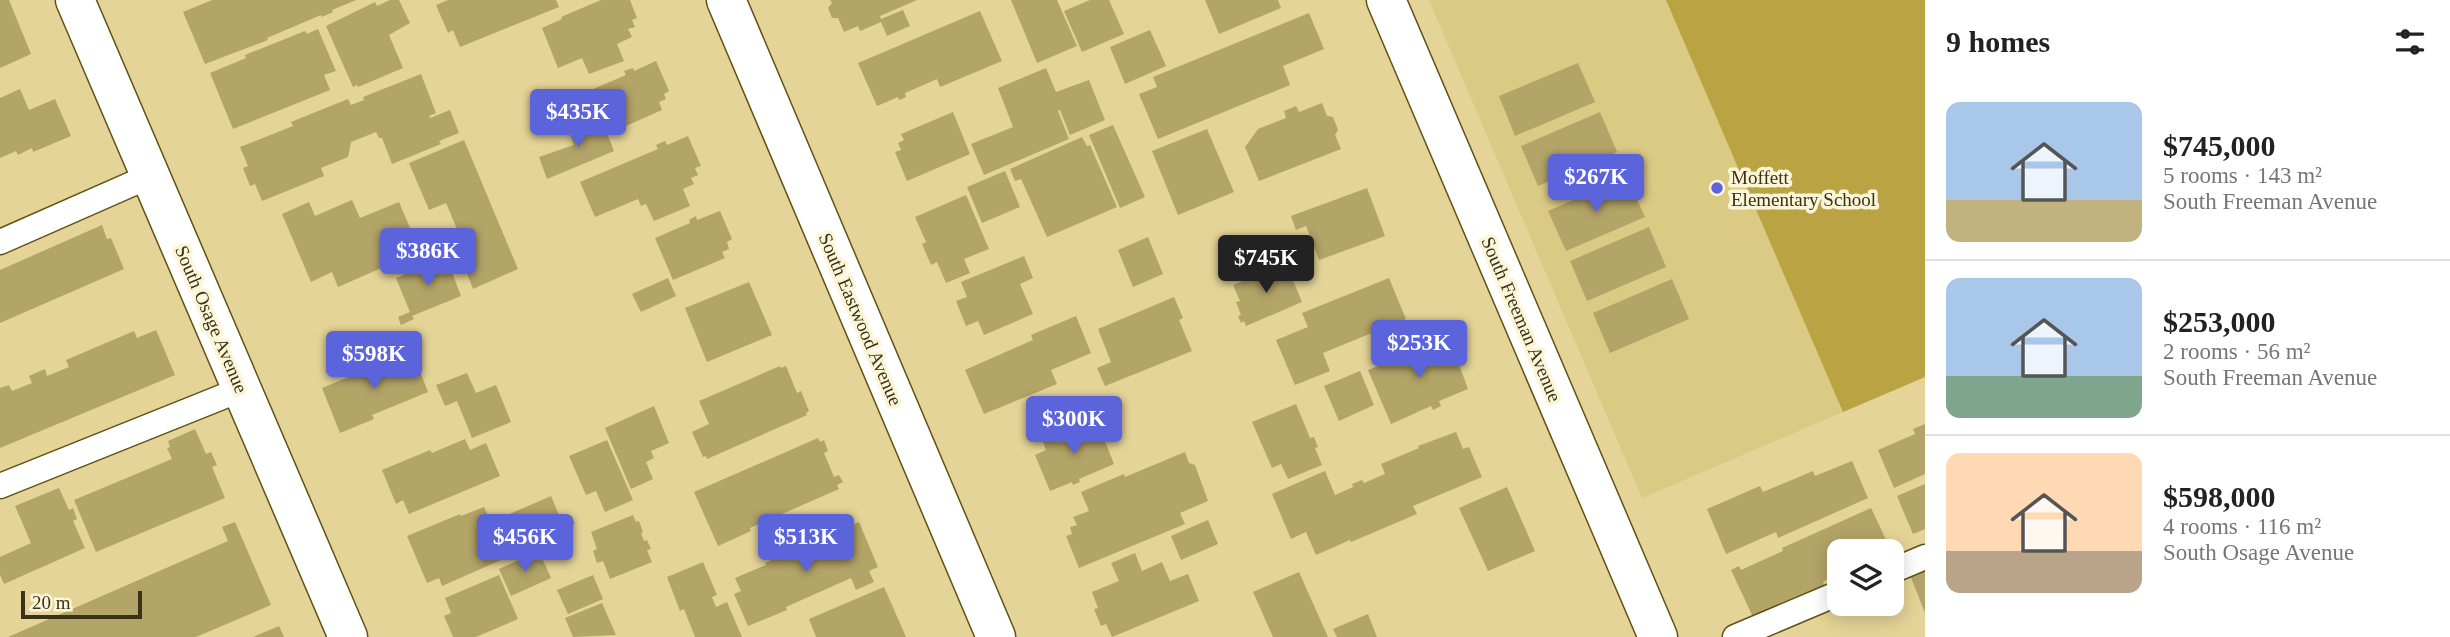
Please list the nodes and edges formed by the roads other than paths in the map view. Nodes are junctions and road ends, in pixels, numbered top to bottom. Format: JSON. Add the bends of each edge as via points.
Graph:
{"nodes":[{"id":1,"x":75,"y":0,"type":"edge"},
{"id":2,"x":726,"y":0,"type":"edge"},
{"id":3,"x":1386,"y":0,"type":"edge"},
{"id":4,"x":150,"y":176,"type":"junction"},
{"id":5,"x":0,"y":242,"type":"edge"},
{"id":6,"x":242,"y":389,"type":"junction"},
{"id":7,"x":0,"y":486,"type":"edge"},
{"id":8,"x":1925,"y":556,"type":"edge"},
{"id":9,"x":1904,"y":566,"type":"edge"},
{"id":10,"x":1827,"y":598,"type":"edge"},
{"id":11,"x":348,"y":637,"type":"edge"},
{"id":12,"x":996,"y":637,"type":"edge"},
{"id":13,"x":1658,"y":637,"type":"edge"},
{"id":14,"x":1735,"y":637,"type":"edge"}],
"edges":[{"from":1,"to":4,"type":"street","name":"South Osage Avenue"},
{"from":2,"to":12,"type":"street","name":"South Eastwood Avenue"},
{"from":3,"to":13,"type":"street","name":"South Freeman Avenue"},
{"from":4,"to":5,"type":"lane"},
{"from":4,"to":6,"type":"street","name":"South Osage Avenue"},
{"from":6,"to":7,"type":"lane"},
{"from":6,"to":11,"type":"street","name":"South Osage Avenue"},
{"from":8,"to":9,"type":"lane"},
{"from":10,"to":14,"type":"lane"}]}
